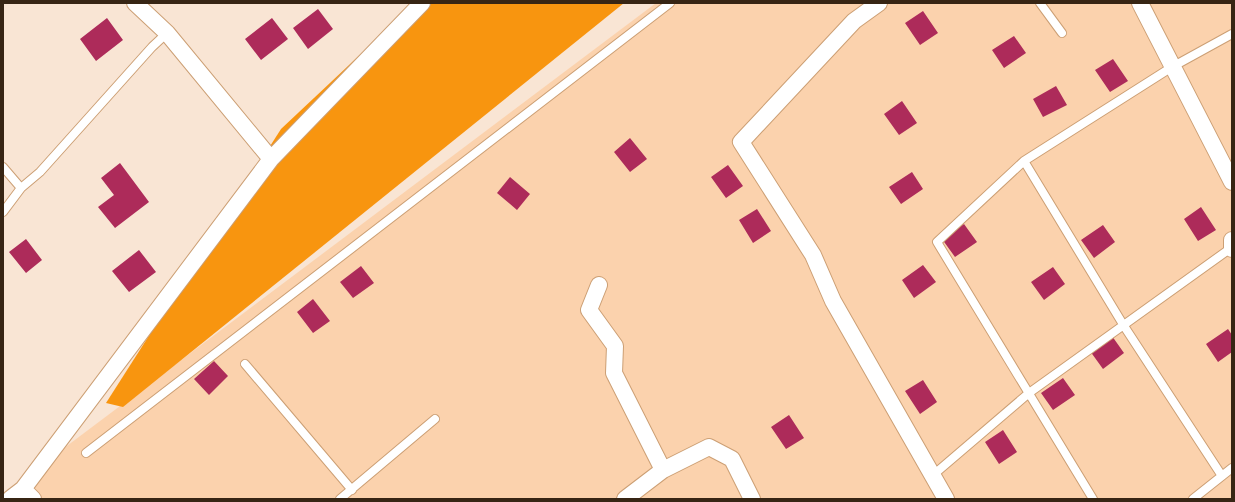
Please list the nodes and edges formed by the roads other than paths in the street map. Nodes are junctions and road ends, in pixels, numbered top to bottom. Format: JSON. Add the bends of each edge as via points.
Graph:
{"nodes":[{"id":1,"x":135,"y":3,"type":"edge"},
{"id":2,"x":421,"y":3,"type":"edge"},
{"id":3,"x":670,"y":3,"type":"edge"},
{"id":4,"x":878,"y":3,"type":"edge"},
{"id":5,"x":1040,"y":3,"type":"edge"},
{"id":6,"x":1140,"y":3,"type":"edge"},
{"id":7,"x":167,"y":33,"type":"junction"},
{"id":8,"x":1062,"y":33,"type":"dead end"},
{"id":9,"x":1232,"y":34,"type":"edge"},
{"id":10,"x":1172,"y":67,"type":"junction"},
{"id":11,"x":271,"y":159,"type":"junction"},
{"id":12,"x":1024,"y":161,"type":"junction"},
{"id":13,"x":3,"y":167,"type":"edge"},
{"id":14,"x":1232,"y":182,"type":"edge"},
{"id":15,"x":21,"y":188,"type":"junction"},
{"id":16,"x":3,"y":212,"type":"edge"},
{"id":17,"x":1232,"y":246,"type":"edge"},
{"id":18,"x":599,"y":285,"type":"dead end"},
{"id":19,"x":1124,"y":326,"type":"junction"},
{"id":20,"x":246,"y":364,"type":"dead end"},
{"id":21,"x":1029,"y":393,"type":"junction"},
{"id":22,"x":435,"y":419,"type":"dead end"},
{"id":23,"x":86,"y":453,"type":"dead end"},
{"id":24,"x":1232,"y":468,"type":"edge"},
{"id":25,"x":663,"y":470,"type":"junction"},
{"id":26,"x":932,"y":476,"type":"junction"},
{"id":27,"x":1222,"y":476,"type":"junction"},
{"id":28,"x":352,"y":490,"type":"junction"},
{"id":29,"x":28,"y":494,"type":"edge"},
{"id":30,"x":10,"y":499,"type":"edge"},
{"id":31,"x":340,"y":499,"type":"edge"},
{"id":32,"x":625,"y":499,"type":"edge"},
{"id":33,"x":752,"y":499,"type":"edge"},
{"id":34,"x":946,"y":499,"type":"edge"},
{"id":35,"x":1093,"y":499,"type":"edge"},
{"id":36,"x":1193,"y":499,"type":"edge"}],
"edges":[{"from":1,"to":7,"type":"street"},
{"from":2,"to":11,"type":"street"},
{"from":3,"to":23,"type":"lane"},
{"from":4,"to":26,"type":"street","via":[[854,21],[741,142],[814,255],[832,301]]},
{"from":5,"to":8,"type":"lane"},
{"from":6,"to":10,"type":"street"},
{"from":7,"to":11,"type":"street"},
{"from":7,"to":15,"type":"lane","via":[[40,172]]},
{"from":9,"to":10,"type":"lane"},
{"from":10,"to":12,"type":"lane"},
{"from":10,"to":14,"type":"street"},
{"from":11,"to":29,"type":"street"},
{"from":12,"to":19,"type":"lane"},
{"from":12,"to":21,"type":"lane","via":[[937,242]]},
{"from":13,"to":15,"type":"lane"},
{"from":15,"to":16,"type":"lane"},
{"from":17,"to":19,"type":"lane"},
{"from":18,"to":25,"type":"street","via":[[589,310],[615,346],[614,373]]},
{"from":19,"to":21,"type":"lane"},
{"from":19,"to":27,"type":"lane"},
{"from":20,"to":28,"type":"lane"},
{"from":21,"to":26,"type":"lane"},
{"from":21,"to":35,"type":"lane"},
{"from":22,"to":28,"type":"lane"},
{"from":24,"to":27,"type":"lane"},
{"from":25,"to":32,"type":"street"},
{"from":25,"to":33,"type":"street","via":[[709,447],[732,460]]},
{"from":26,"to":34,"type":"street"},
{"from":27,"to":36,"type":"lane"},
{"from":28,"to":31,"type":"lane"},
{"from":29,"to":30,"type":"street"}]}
